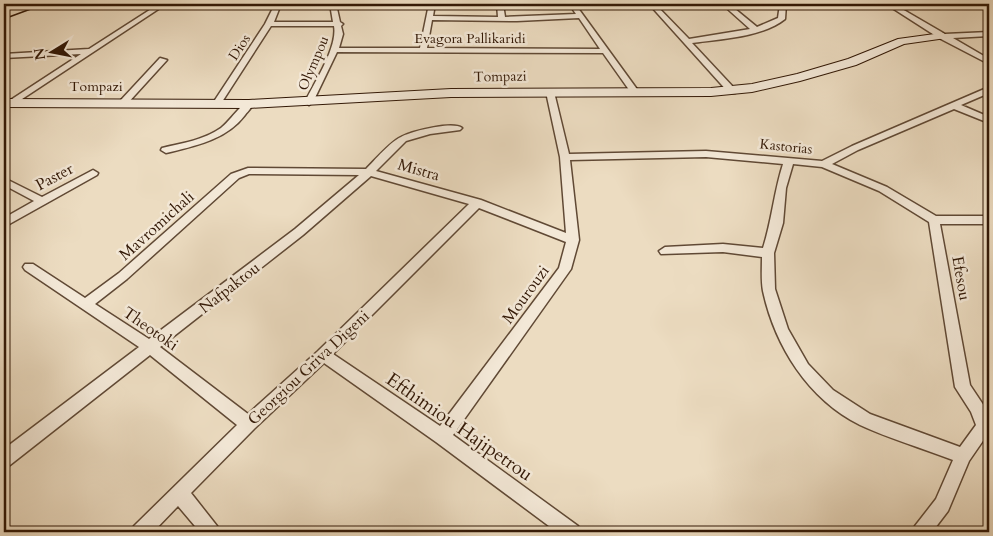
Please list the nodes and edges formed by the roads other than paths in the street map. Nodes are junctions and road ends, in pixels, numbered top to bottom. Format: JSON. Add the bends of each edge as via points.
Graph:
{"nodes":[{"id":1,"x":36,"y":4,"type":"edge"},
{"id":2,"x":163,"y":4,"type":"edge"},
{"id":3,"x":278,"y":4,"type":"edge"},
{"id":4,"x":333,"y":4,"type":"edge"},
{"id":5,"x":432,"y":4,"type":"edge"},
{"id":6,"x":500,"y":4,"type":"edge"},
{"id":7,"x":572,"y":4,"type":"edge"},
{"id":8,"x":652,"y":4,"type":"edge"},
{"id":9,"x":725,"y":4,"type":"edge"},
{"id":10,"x":783,"y":4,"type":"edge"},
{"id":11,"x":948,"y":4,"type":"edge"},
{"id":12,"x":892,"y":5,"type":"edge"},
{"id":13,"x":4,"y":14,"type":"edge"},
{"id":14,"x":579,"y":16,"type":"junction"},
{"id":15,"x":430,"y":18,"type":"junction"},
{"id":16,"x":502,"y":19,"type":"junction"},
{"id":17,"x":269,"y":24,"type":"junction"},
{"id":18,"x":339,"y":24,"type":"junction"},
{"id":19,"x":756,"y":30,"type":"junction"},
{"id":20,"x":989,"y":34,"type":"edge"},
{"id":21,"x":942,"y":36,"type":"junction"},
{"id":22,"x":686,"y":42,"type":"junction"},
{"id":23,"x":334,"y":50,"type":"junction"},
{"id":24,"x":423,"y":50,"type":"junction"},
{"id":25,"x":91,"y":51,"type":"junction"},
{"id":26,"x":606,"y":51,"type":"junction"},
{"id":27,"x":4,"y":56,"type":"edge"},
{"id":28,"x":163,"y":60,"type":"dead end"},
{"id":29,"x":989,"y":62,"type":"edge"},
{"id":30,"x":989,"y":90,"type":"edge"},
{"id":31,"x":732,"y":91,"type":"junction"},
{"id":32,"x":550,"y":92,"type":"junction"},
{"id":33,"x":635,"y":92,"type":"junction"},
{"id":34,"x":310,"y":102,"type":"junction"},
{"id":35,"x":7,"y":103,"type":"edge"},
{"id":36,"x":123,"y":103,"type":"junction"},
{"id":37,"x":217,"y":103,"type":"junction"},
{"id":38,"x":249,"y":104,"type":"junction"},
{"id":39,"x":955,"y":106,"type":"junction"},
{"id":40,"x":989,"y":120,"type":"edge"},
{"id":41,"x":456,"y":128,"type":"dead end"},
{"id":42,"x":166,"y":150,"type":"dead end"},
{"id":43,"x":565,"y":157,"type":"junction"},
{"id":44,"x":789,"y":162,"type":"junction"},
{"id":45,"x":824,"y":164,"type":"junction"},
{"id":46,"x":248,"y":171,"type":"joint"},
{"id":47,"x":368,"y":172,"type":"junction"},
{"id":48,"x":93,"y":173,"type":"dead end"},
{"id":49,"x":4,"y":181,"type":"edge"},
{"id":50,"x":42,"y":201,"type":"junction"},
{"id":51,"x":477,"y":203,"type":"junction"},
{"id":52,"x":934,"y":220,"type":"junction"},
{"id":53,"x":989,"y":220,"type":"edge"},
{"id":54,"x":4,"y":223,"type":"edge"},
{"id":55,"x":573,"y":240,"type":"junction"},
{"id":56,"x":666,"y":251,"type":"dead end"},
{"id":57,"x":768,"y":253,"type":"junction"},
{"id":58,"x":29,"y":267,"type":"dead end"},
{"id":59,"x":86,"y":304,"type":"junction"},
{"id":60,"x":151,"y":348,"type":"junction"},
{"id":61,"x":323,"y":355,"type":"junction"},
{"id":62,"x":248,"y":424,"type":"junction"},
{"id":63,"x":987,"y":428,"type":"edge"},
{"id":64,"x":442,"y":437,"type":"junction"},
{"id":65,"x":963,"y":456,"type":"junction"},
{"id":66,"x":4,"y":459,"type":"edge"},
{"id":67,"x":180,"y":494,"type":"junction"},
{"id":68,"x":140,"y":532,"type":"edge"},
{"id":69,"x":211,"y":532,"type":"edge"},
{"id":70,"x":572,"y":532,"type":"edge"},
{"id":71,"x":921,"y":532,"type":"edge"}],
"edges":[{"from":1,"to":13,"type":"main road"},
{"from":2,"to":25,"type":"street"},
{"from":3,"to":17,"type":"street","name":"Dios"},
{"from":4,"to":18,"type":"street","name":"Olympou"},
{"from":5,"to":15,"type":"street"},
{"from":6,"to":16,"type":"street"},
{"from":7,"to":14,"type":"street"},
{"from":8,"to":22,"type":"street"},
{"from":9,"to":19,"type":"street"},
{"from":10,"to":19,"type":"street","via":[[781,18]]},
{"from":11,"to":12,"type":"street"},
{"from":12,"to":21,"type":"street"},
{"from":14,"to":16,"type":"street"},
{"from":14,"to":26,"type":"street"},
{"from":15,"to":16,"type":"street"},
{"from":15,"to":24,"type":"street"},
{"from":17,"to":18,"type":"street"},
{"from":17,"to":37,"type":"street","name":"Dios"},
{"from":18,"to":23,"type":"street","name":"Olympou"},
{"from":19,"to":22,"type":"street"},
{"from":20,"to":21,"type":"street","name":"Tompazi"},
{"from":21,"to":29,"type":"street"},
{"from":21,"to":31,"type":"street","name":"Tompazi","via":[[902,41],[852,62]]},
{"from":22,"to":31,"type":"street"},
{"from":23,"to":24,"type":"street","name":"Evagora Pallikaridi"},
{"from":23,"to":34,"type":"street","name":"Olympou"},
{"from":24,"to":26,"type":"street","name":"Evagora Pallikaridi"},
{"from":25,"to":27,"type":"street"},
{"from":25,"to":35,"type":"street"},
{"from":26,"to":33,"type":"street"},
{"from":28,"to":36,"type":"street"},
{"from":30,"to":39,"type":"street","name":"Kastorias"},
{"from":31,"to":33,"type":"street","name":"Tompazi"},
{"from":32,"to":33,"type":"street","name":"Tompazi"},
{"from":32,"to":34,"type":"street","name":"Tompazi","via":[[451,93]]},
{"from":32,"to":43,"type":"street","name":"Mourouzi"},
{"from":34,"to":38,"type":"street","name":"Tompazi"},
{"from":35,"to":36,"type":"street","name":"Tompazi"},
{"from":36,"to":37,"type":"street","name":"Tompazi"},
{"from":37,"to":38,"type":"street","name":"Tompazi"},
{"from":38,"to":42,"type":"street","via":[[238,120],[221,133],[204,141]]},
{"from":39,"to":40,"type":"street"},
{"from":39,"to":45,"type":"street","name":"Kastorias"},
{"from":41,"to":47,"type":"street","name":"Nafpaktou","via":[[428,131],[403,139]]},
{"from":43,"to":44,"type":"street","name":"Kastorias","via":[[706,154],[743,155]]},
{"from":43,"to":55,"type":"street","name":"Mourouzi"},
{"from":44,"to":45,"type":"street","name":"Kastorias"},
{"from":44,"to":57,"type":"street"},
{"from":45,"to":52,"type":"street","via":[[883,189]]},
{"from":46,"to":47,"type":"street","name":"Mistra"},
{"from":46,"to":59,"type":"street","name":"Mavromichali","via":[[235,176],[123,276]]},
{"from":47,"to":51,"type":"street","name":"Mistra"},
{"from":47,"to":60,"type":"street","name":"Nafpaktou","via":[[299,232]]},
{"from":48,"to":50,"type":"street","name":"Paster"},
{"from":49,"to":50,"type":"street"},
{"from":50,"to":54,"type":"street","name":"Paster"},
{"from":51,"to":55,"type":"street","name":"Mistra"},
{"from":51,"to":61,"type":"street","name":"Georgiou Griva Digeni"},
{"from":52,"to":53,"type":"street"},
{"from":52,"to":63,"type":"street","name":"Efesou","via":[[963,387]]},
{"from":55,"to":64,"type":"street","name":"Mourouzi","via":[[564,269]]},
{"from":56,"to":57,"type":"street","via":[[723,248]]},
{"from":57,"to":65,"type":"street","via":[[769,288],[781,330],[803,368],[828,395],[865,419]]},
{"from":58,"to":59,"type":"street","name":"Theotoki"},
{"from":59,"to":60,"type":"street","name":"Theotoki"},
{"from":60,"to":62,"type":"street","name":"Theotoki"},
{"from":60,"to":66,"type":"street","name":"Nafpaktou"},
{"from":61,"to":62,"type":"street","name":"Georgiou Griva Digeni"},
{"from":61,"to":64,"type":"street","name":"Efthimiou Hajipetrou"},
{"from":62,"to":67,"type":"street","name":"Georgiou Griva Digeni"},
{"from":63,"to":65,"type":"street","name":"Efesou"},
{"from":64,"to":70,"type":"street","name":"Efthimiou Hajipetrou"},
{"from":65,"to":71,"type":"street","name":"Efesou","via":[[942,506]]},
{"from":67,"to":68,"type":"street","name":"Georgiou Griva Digeni"},
{"from":67,"to":69,"type":"street"}]}
